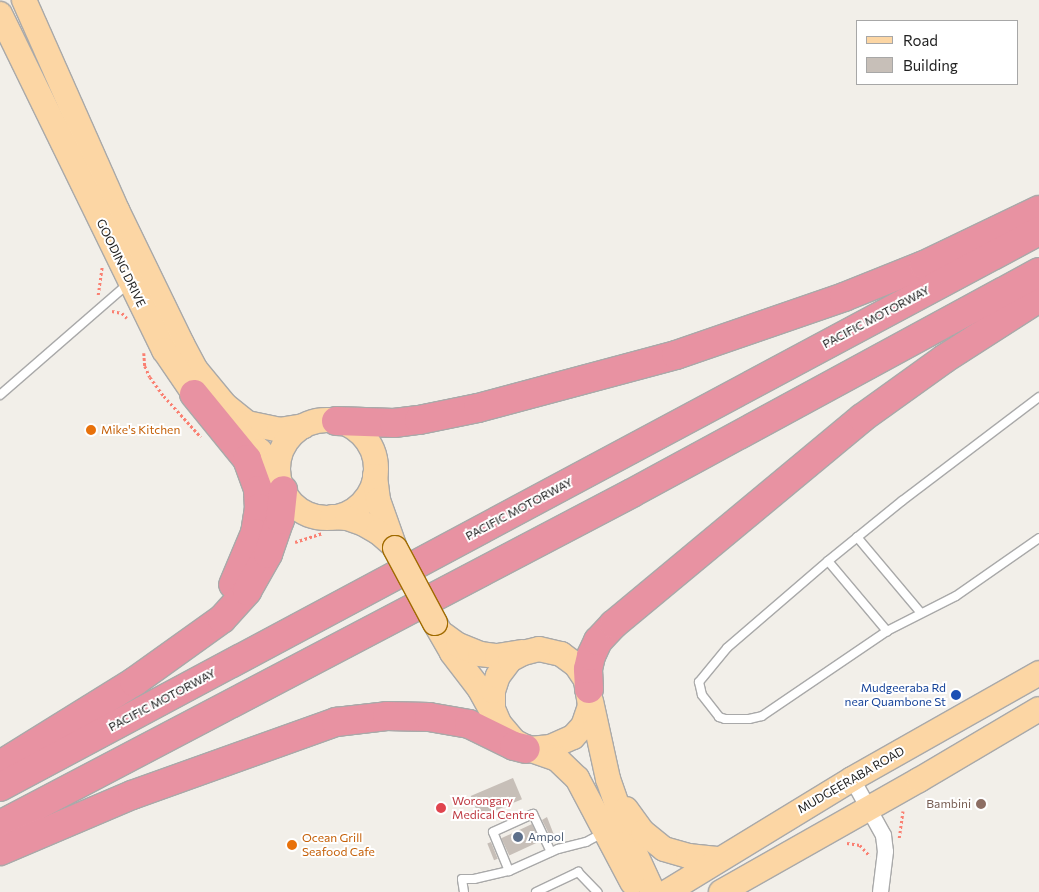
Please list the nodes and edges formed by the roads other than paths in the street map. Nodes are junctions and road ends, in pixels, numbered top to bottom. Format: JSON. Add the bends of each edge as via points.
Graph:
{"nodes":[{"id":1,"x":24,"y":0,"type":"edge"},
{"id":2,"x":0,"y":14,"type":"edge"},
{"id":3,"x":1039,"y":210,"type":"edge"},
{"id":4,"x":1039,"y":231,"type":"edge"},
{"id":5,"x":1039,"y":272,"type":"edge"},
{"id":6,"x":130,"y":282,"type":"junction"},
{"id":7,"x":1039,"y":298,"type":"edge"},
{"id":8,"x":194,"y":394,"type":"junction"},
{"id":9,"x":0,"y":395,"type":"edge"},
{"id":10,"x":1039,"y":397,"type":"edge"},
{"id":11,"x":336,"y":421,"type":"junction"},
{"id":12,"x":304,"y":426,"type":"junction"},
{"id":13,"x":376,"y":472,"type":"junction"},
{"id":14,"x":282,"y":488,"type":"junction"},
{"id":15,"x":329,"y":525,"type":"junction"},
{"id":16,"x":857,"y":537,"type":"junction"},
{"id":17,"x":1039,"y":538,"type":"edge"},
{"id":18,"x":395,"y":548,"type":"junction"},
{"id":19,"x":828,"y":560,"type":"junction"},
{"id":20,"x":921,"y":613,"type":"junction"},
{"id":21,"x":437,"y":626,"type":"junction"},
{"id":22,"x":887,"y":631,"type":"junction"},
{"id":23,"x":528,"y":650,"type":"junction"},
{"id":24,"x":167,"y":659,"type":"junction"},
{"id":25,"x":1039,"y":674,"type":"edge"},
{"id":26,"x":590,"y":692,"type":"junction"},
{"id":27,"x":1039,"y":709,"type":"edge"},
{"id":28,"x":497,"y":719,"type":"junction"},
{"id":29,"x":528,"y":749,"type":"junction"},
{"id":30,"x":603,"y":759,"type":"junction"},
{"id":31,"x":0,"y":765,"type":"edge"},
{"id":32,"x":852,"y":778,"type":"junction"},
{"id":33,"x":0,"y":788,"type":"edge"},
{"id":34,"x":613,"y":792,"type":"junction"},
{"id":35,"x":869,"y":809,"type":"junction"},
{"id":36,"x":0,"y":825,"type":"edge"},
{"id":37,"x":606,"y":832,"type":"junction"},
{"id":38,"x":0,"y":851,"type":"edge"},
{"id":39,"x":551,"y":852,"type":"junction"},
{"id":40,"x":717,"y":859,"type":"junction"},
{"id":41,"x":509,"y":871,"type":"junction"},
{"id":42,"x":546,"y":890,"type":"edge"},
{"id":43,"x":464,"y":892,"type":"edge"},
{"id":44,"x":536,"y":892,"type":"edge"},
{"id":45,"x":597,"y":892,"type":"edge"},
{"id":46,"x":636,"y":892,"type":"edge"},
{"id":47,"x":653,"y":892,"type":"edge"},
{"id":48,"x":667,"y":892,"type":"edge"},
{"id":49,"x":721,"y":892,"type":"edge"},
{"id":50,"x":880,"y":892,"type":"edge"}],
"edges":[{"from":1,"to":12,"type":"main road","name":"GOODING DRIVE","via":[[117,210],[196,370],[225,405],[246,423],[279,430]]},
{"from":2,"to":6,"type":"main road","name":"GOODING DRIVE"},
{"from":3,"to":11,"type":"highway","via":[[924,265],[844,297],[676,355],[478,408],[419,420],[387,423]]},
{"from":4,"to":33,"type":"highway","name":"PACIFIC MOTORWAY"},
{"from":5,"to":36,"type":"highway","via":[[632,492]]},
{"from":6,"to":8,"type":"main road","name":"GOODING DRIVE","via":[[164,350]]},
{"from":6,"to":9,"type":"lane"},
{"from":7,"to":26,"type":"highway","via":[[944,358],[862,418],[614,624],[598,641],[591,656],[588,669]]},
{"from":8,"to":14,"type":"main road","name":"GOODING DRIVE","via":[[260,451]]},
{"from":8,"to":24,"type":"highway","via":[[250,466],[258,490],[259,514],[255,533],[231,589],[203,626]]},
{"from":10,"to":16,"type":"lane"},
{"from":11,"to":12,"type":"main road"},
{"from":11,"to":13,"type":"main road","via":[[351,426],[365,438],[373,453]]},
{"from":12,"to":14,"type":"main road","via":[[291,436],[282,451],[278,472]]},
{"from":13,"to":15,"type":"main road","via":[[372,488],[363,502]]},
{"from":13,"to":18,"type":"main road","via":[[376,496]]},
{"from":14,"to":15,"type":"main road","via":[[299,509]]},
{"from":14,"to":24,"type":"highway","via":[[281,514],[274,539],[247,591],[222,619]]},
{"from":15,"to":18,"type":"main road","via":[[348,518],[378,532]]},
{"from":16,"to":19,"type":"lane"},
{"from":16,"to":20,"type":"lane"},
{"from":17,"to":20,"type":"lane","via":[[956,596]]},
{"from":18,"to":21,"type":"main road","bridge":true},
{"from":19,"to":22,"type":"lane"},
{"from":19,"to":22,"type":"lane","via":[[727,648],[700,682],[702,695],[719,717],[749,719],[768,713]]},
{"from":20,"to":22,"type":"lane"},
{"from":21,"to":23,"type":"main road","via":[[454,643],[480,654],[506,655]]},
{"from":21,"to":28,"type":"main road"},
{"from":23,"to":26,"type":"main road","via":[[551,650],[567,657],[584,674]]},
{"from":23,"to":28,"type":"main road","via":[[510,660],[498,676],[492,700]]},
{"from":24,"to":31,"type":"highway"},
{"from":25,"to":32,"type":"main road","name":"MUDGEERABA ROAD"},
{"from":26,"to":29,"type":"main road","via":[[589,712],[577,733],[556,746]]},
{"from":26,"to":30,"type":"main road"},
{"from":27,"to":35,"type":"main road"},
{"from":28,"to":29,"type":"main road","via":[[509,736]]},
{"from":29,"to":37,"type":"main road","via":[[553,757],[570,770]]},
{"from":29,"to":38,"type":"highway","via":[[514,746],[469,724],[429,717],[386,716],[336,722],[132,795]]},
{"from":30,"to":34,"type":"main road"},
{"from":30,"to":37,"type":"main road","via":[[611,818]]},
{"from":32,"to":35,"type":"street"},
{"from":32,"to":40,"type":"main road","name":"MUDGEERABA ROAD"},
{"from":34,"to":40,"type":"main road","via":[[643,832],[660,846],[688,856]]},
{"from":34,"to":47,"type":"main road","via":[[630,842]]},
{"from":35,"to":49,"type":"main road"},
{"from":35,"to":50,"type":"street","via":[[885,843]]},
{"from":37,"to":39,"type":"lane","via":[[586,842]]},
{"from":37,"to":46,"type":"main road"},
{"from":39,"to":41,"type":"lane"},
{"from":39,"to":41,"type":"lane","via":[[533,814],[493,832]]},
{"from":40,"to":48,"type":"main road","name":"MUDGEERABA ROAD"},
{"from":41,"to":43,"type":"lane","via":[[462,879]]},
{"from":42,"to":44,"type":"lane"},
{"from":42,"to":45,"type":"lane","via":[[578,872]]}]}
